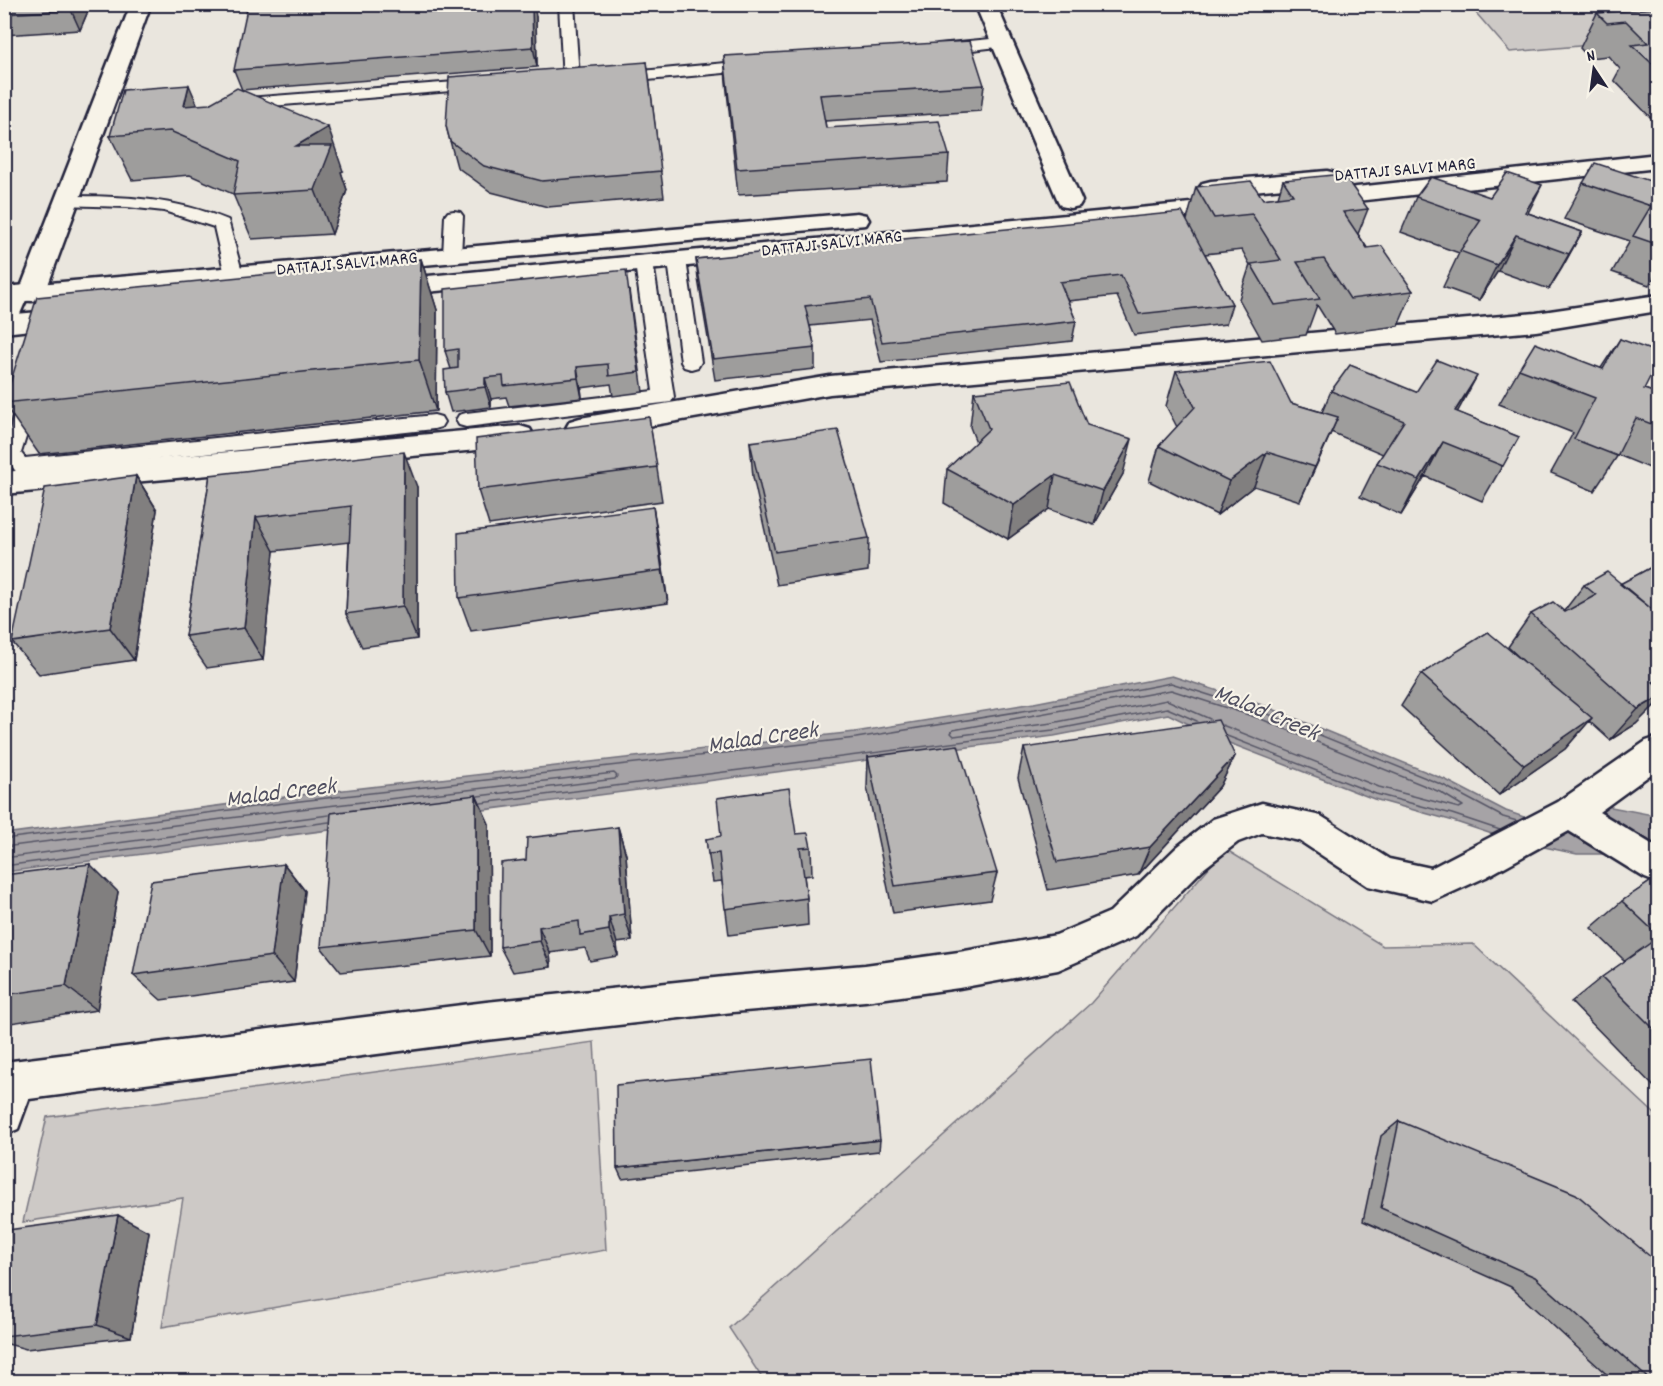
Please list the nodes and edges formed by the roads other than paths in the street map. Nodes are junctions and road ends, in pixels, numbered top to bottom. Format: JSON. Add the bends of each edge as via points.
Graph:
{"nodes":[{"id":1,"x":141,"y":4,"type":"edge"},
{"id":2,"x":566,"y":4,"type":"edge"},
{"id":3,"x":985,"y":4,"type":"edge"},
{"id":4,"x":1001,"y":43,"type":"junction"},
{"id":5,"x":922,"y":50,"type":"edge"},
{"id":6,"x":770,"y":64,"type":"edge"},
{"id":7,"x":497,"y":84,"type":"edge"},
{"id":8,"x":215,"y":106,"type":"edge"},
{"id":9,"x":1659,"y":149,"type":"edge"},
{"id":10,"x":1659,"y":161,"type":"edge"},
{"id":11,"x":67,"y":201,"type":"junction"},
{"id":12,"x":1070,"y":201,"type":"junction"},
{"id":13,"x":454,"y":216,"type":"dead end"},
{"id":14,"x":452,"y":256,"type":"junction"},
{"id":15,"x":677,"y":260,"type":"junction"},
{"id":16,"x":644,"y":264,"type":"junction"},
{"id":17,"x":234,"y":275,"type":"junction"},
{"id":18,"x":361,"y":290,"type":"edge"},
{"id":19,"x":17,"y":294,"type":"edge"},
{"id":20,"x":1659,"y":303,"type":"edge"},
{"id":21,"x":101,"y":315,"type":"edge"},
{"id":22,"x":53,"y":320,"type":"junction"},
{"id":23,"x":5,"y":324,"type":"edge"},
{"id":24,"x":45,"y":345,"type":"edge"},
{"id":25,"x":691,"y":362,"type":"dead end"},
{"id":26,"x":35,"y":378,"type":"edge"},
{"id":27,"x":466,"y":420,"type":"edge"},
{"id":28,"x":434,"y":422,"type":"dead end"},
{"id":29,"x":4,"y":483,"type":"edge"},
{"id":30,"x":1659,"y":751,"type":"edge"},
{"id":31,"x":1570,"y":813,"type":"junction"},
{"id":32,"x":1659,"y":867,"type":"edge"},
{"id":33,"x":8,"y":1093,"type":"edge"}],
"edges":[{"from":1,"to":11,"type":"street","via":[[111,114]]},
{"from":2,"to":6,"type":"lane","via":[[571,82]]},
{"from":3,"to":4,"type":"street"},
{"from":4,"to":5,"type":"lane"},
{"from":4,"to":12,"type":"street"},
{"from":7,"to":8,"type":"lane"},
{"from":9,"to":12,"type":"street","name":"DATTAJI SALVI MARG"},
{"from":10,"to":15,"type":"street","name":"DATTAJI SALVI MARG"},
{"from":11,"to":17,"type":"lane","via":[[138,200],[194,211],[222,224]]},
{"from":11,"to":19,"type":"street"},
{"from":12,"to":14,"type":"street","name":"DATTAJI SALVI MARG"},
{"from":13,"to":14,"type":"lane"},
{"from":14,"to":17,"type":"street","name":"DATTAJI SALVI MARG"},
{"from":15,"to":16,"type":"street","name":"DATTAJI SALVI MARG"},
{"from":15,"to":25,"type":"lane"},
{"from":16,"to":18,"type":"street","name":"DATTAJI SALVI MARG"},
{"from":16,"to":27,"type":"lane","via":[[664,397]]},
{"from":17,"to":19,"type":"street","name":"DATTAJI SALVI MARG"},
{"from":19,"to":23,"type":"street"},
{"from":20,"to":29,"type":"street","via":[[1536,322],[830,385],[546,433]]},
{"from":21,"to":22,"type":"street"},
{"from":22,"to":23,"type":"street"},
{"from":22,"to":24,"type":"lane"},
{"from":26,"to":28,"type":"lane","via":[[10,454],[20,465]]},
{"from":30,"to":31,"type":"street"},
{"from":31,"to":32,"type":"street"},
{"from":31,"to":33,"type":"street","via":[[1433,885],[1381,874],[1308,828],[1262,818],[1227,830],[1190,858],[1123,924],[1058,952],[865,983],[475,1023]]}]}
